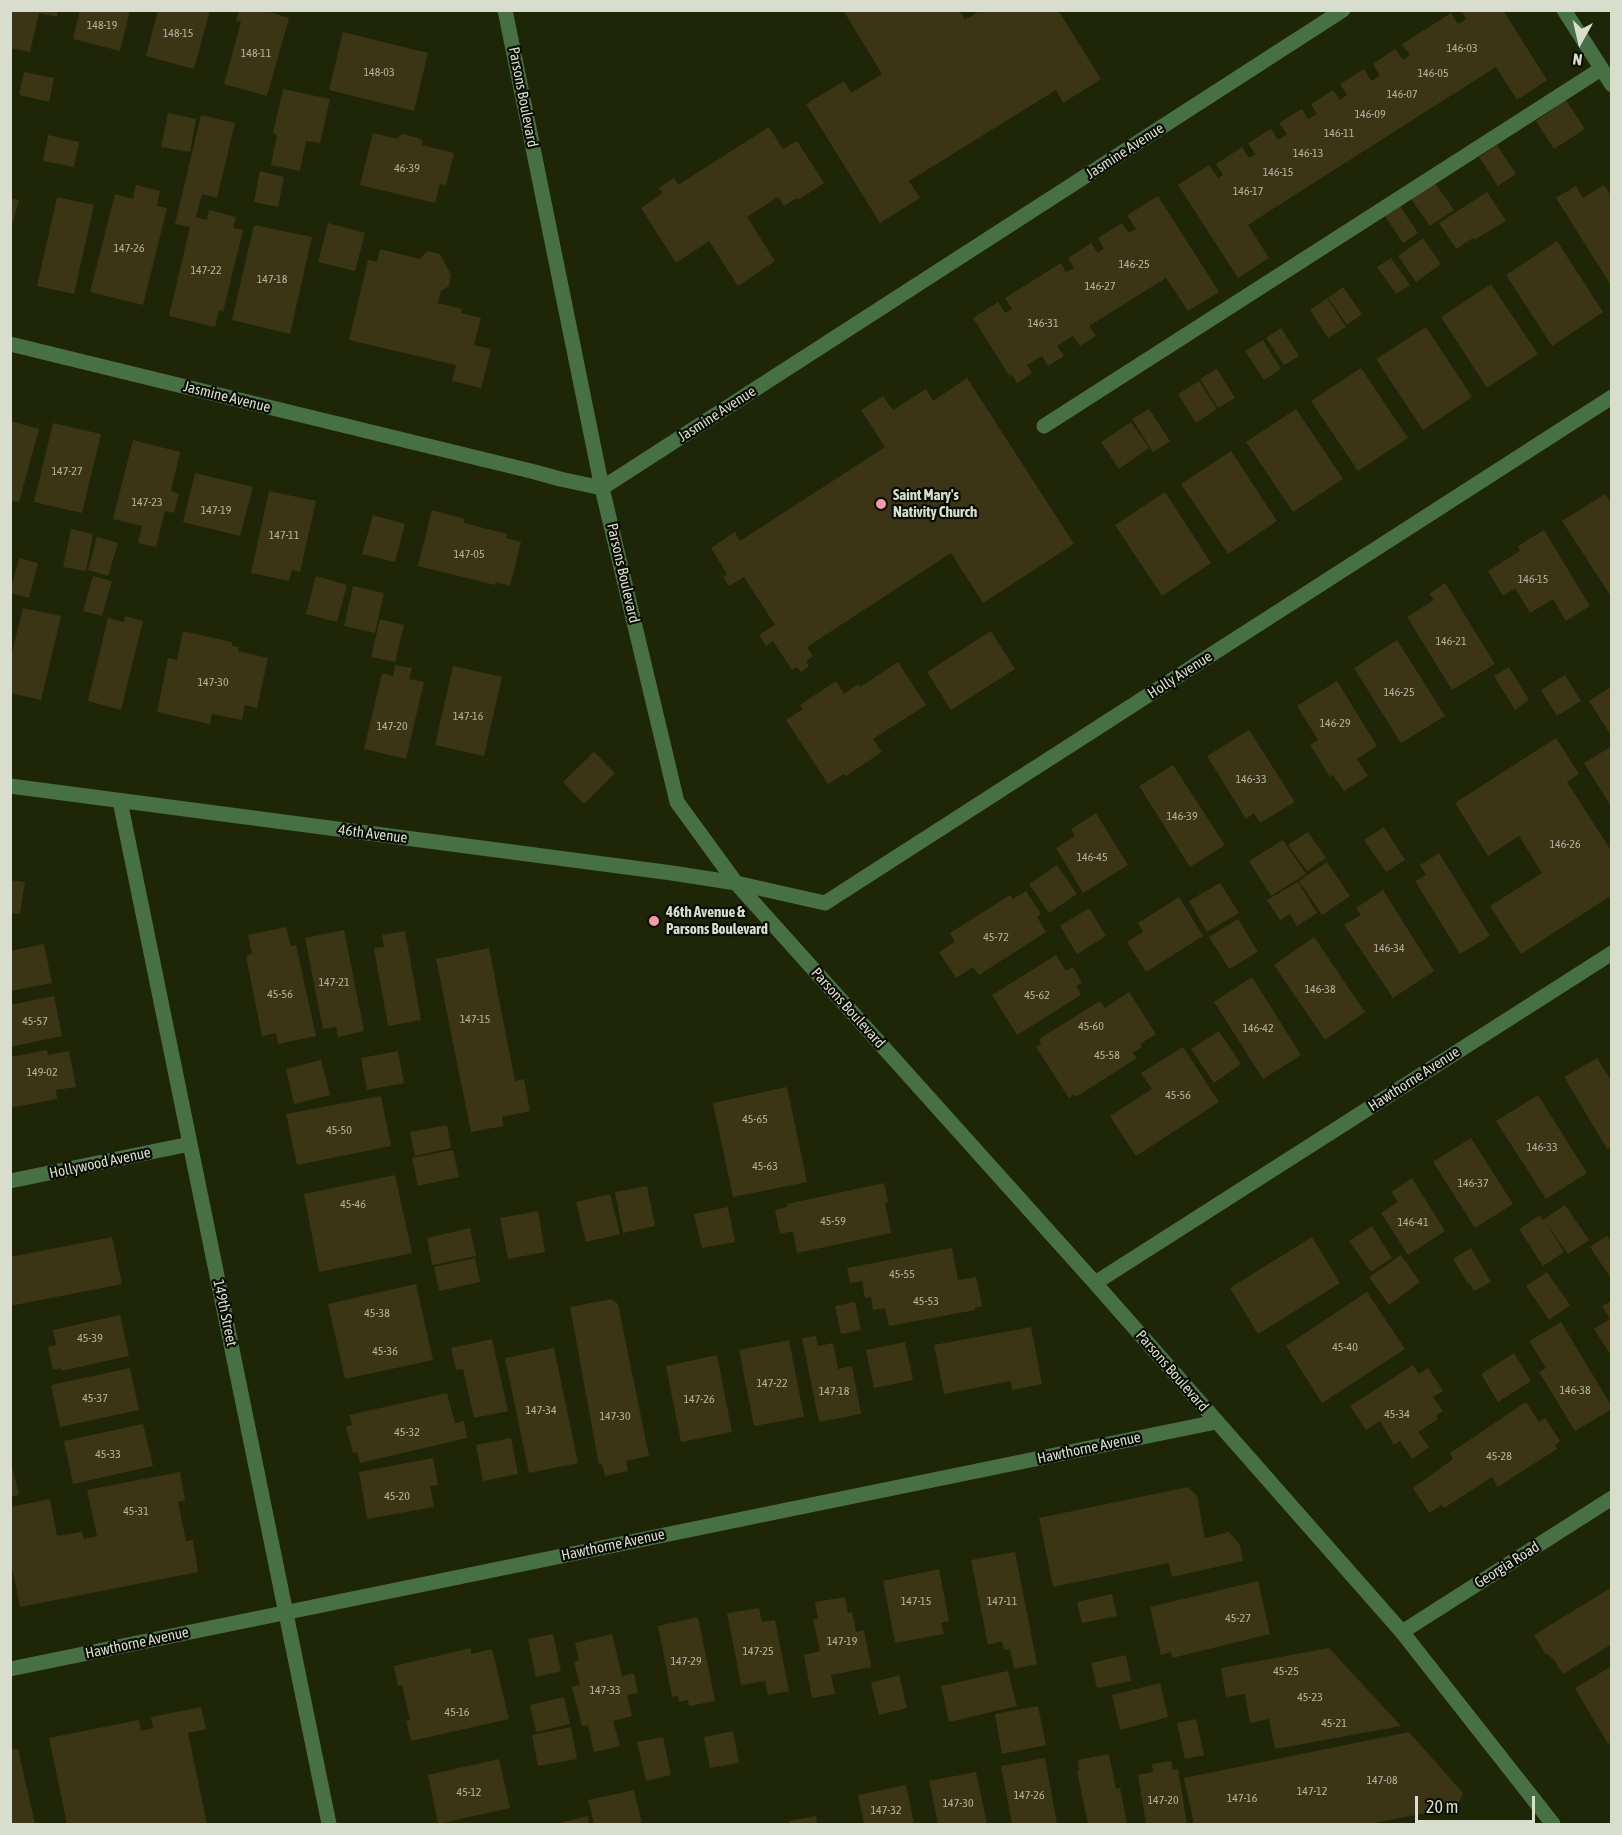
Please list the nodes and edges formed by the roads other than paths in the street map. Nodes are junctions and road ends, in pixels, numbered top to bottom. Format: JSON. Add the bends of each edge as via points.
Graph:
{"nodes":[{"id":1,"x":505,"y":10,"type":"edge"},
{"id":2,"x":1343,"y":10,"type":"edge"},
{"id":3,"x":1564,"y":10,"type":"edge"},
{"id":4,"x":1602,"y":69,"type":"junction"},
{"id":5,"x":1611,"y":85,"type":"edge"},
{"id":6,"x":10,"y":344,"type":"edge"},
{"id":7,"x":1611,"y":397,"type":"edge"},
{"id":8,"x":1044,"y":426,"type":"dead end"},
{"id":9,"x":602,"y":488,"type":"junction"},
{"id":10,"x":10,"y":786,"type":"edge"},
{"id":11,"x":120,"y":801,"type":"junction"},
{"id":12,"x":736,"y":883,"type":"junction"},
{"id":13,"x":1611,"y":953,"type":"edge"},
{"id":14,"x":190,"y":1144,"type":"junction"},
{"id":15,"x":10,"y":1181,"type":"edge"},
{"id":16,"x":1095,"y":1283,"type":"junction"},
{"id":17,"x":1216,"y":1422,"type":"junction"},
{"id":18,"x":1611,"y":1498,"type":"edge"},
{"id":19,"x":286,"y":1612,"type":"junction"},
{"id":20,"x":1402,"y":1632,"type":"junction"},
{"id":21,"x":10,"y":1669,"type":"edge"},
{"id":22,"x":329,"y":1824,"type":"edge"},
{"id":23,"x":1553,"y":1824,"type":"edge"}],
"edges":[{"from":1,"to":9,"type":"street","name":"Parsons Boulevard"},
{"from":2,"to":9,"type":"street","name":"Jasmine Avenue"},
{"from":3,"to":4,"type":"street"},
{"from":4,"to":5,"type":"street"},
{"from":4,"to":8,"type":"street"},
{"from":6,"to":9,"type":"street","name":"Jasmine Avenue"},
{"from":7,"to":12,"type":"street","name":"Holly Avenue","via":[[825,903]]},
{"from":9,"to":12,"type":"street","name":"Parsons Boulevard","via":[[677,802]]},
{"from":10,"to":11,"type":"street","name":"46th Avenue"},
{"from":11,"to":12,"type":"street","name":"46th Avenue"},
{"from":11,"to":14,"type":"street","name":"149th Street"},
{"from":12,"to":16,"type":"street","name":"Parsons Boulevard"},
{"from":13,"to":16,"type":"street","name":"Hawthorne Avenue"},
{"from":14,"to":15,"type":"street","name":"Hollywood Avenue"},
{"from":14,"to":19,"type":"street","name":"149th Street"},
{"from":16,"to":17,"type":"street","name":"Parsons Boulevard"},
{"from":17,"to":19,"type":"street","name":"Hawthorne Avenue"},
{"from":17,"to":20,"type":"street","name":"Parsons Boulevard"},
{"from":18,"to":20,"type":"street","name":"Georgia Road"},
{"from":19,"to":21,"type":"street","name":"Hawthorne Avenue"},
{"from":19,"to":22,"type":"street","name":"149th Street"},
{"from":20,"to":23,"type":"street","name":"Parsons Boulevard"}]}
